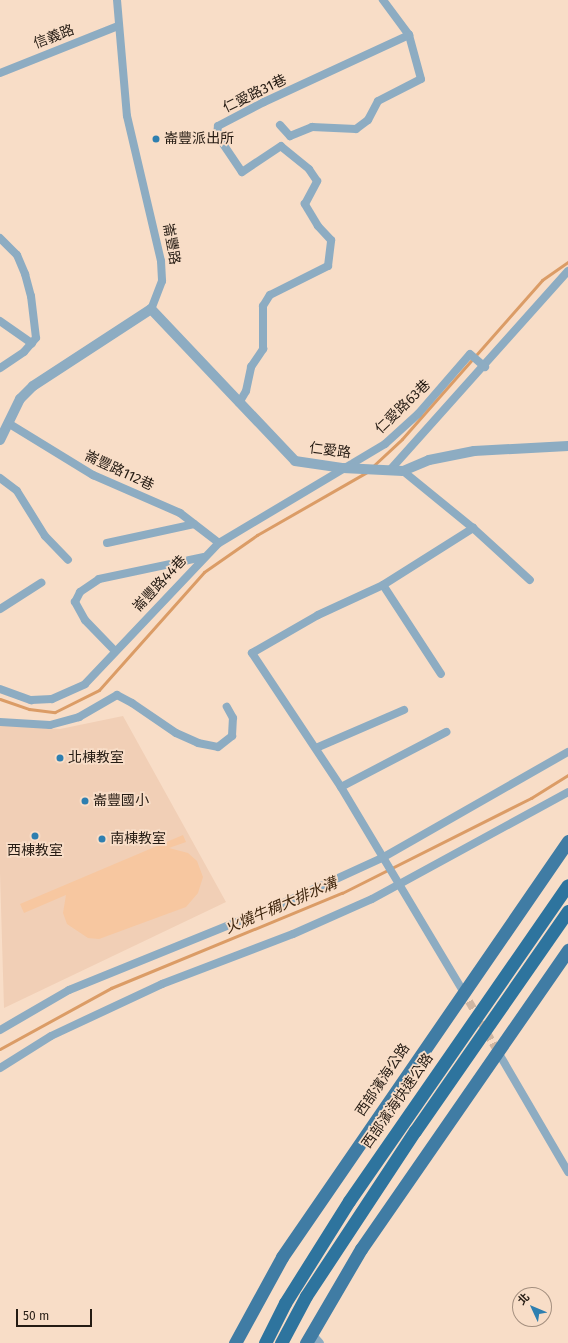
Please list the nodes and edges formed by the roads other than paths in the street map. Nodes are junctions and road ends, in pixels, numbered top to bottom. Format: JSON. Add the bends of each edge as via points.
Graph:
{"nodes":[{"id":1,"x":116,"y":0,"type":"edge"},
{"id":2,"x":383,"y":0,"type":"edge"},
{"id":3,"x":118,"y":26,"type":"junction"},
{"id":4,"x":409,"y":35,"type":"junction"},
{"id":5,"x":0,"y":73,"type":"edge"},
{"id":6,"x":280,"y":125,"type":"dead end"},
{"id":7,"x":0,"y":238,"type":"edge"},
{"id":8,"x":568,"y":272,"type":"edge"},
{"id":9,"x":151,"y":309,"type":"junction"},
{"id":10,"x":0,"y":321,"type":"edge"},
{"id":11,"x":32,"y":343,"type":"junction"},
{"id":12,"x":485,"y":367,"type":"junction"},
{"id":13,"x":0,"y":368,"type":"edge"},
{"id":14,"x":239,"y":403,"type":"junction"},
{"id":15,"x":8,"y":423,"type":"junction"},
{"id":16,"x":0,"y":441,"type":"edge"},
{"id":17,"x":568,"y":446,"type":"edge"},
{"id":18,"x":343,"y":468,"type":"junction"},
{"id":19,"x":390,"y":470,"type":"junction"},
{"id":20,"x":403,"y":471,"type":"junction"},
{"id":21,"x":0,"y":478,"type":"edge"},
{"id":22,"x":194,"y":524,"type":"junction"},
{"id":23,"x":473,"y":528,"type":"junction"},
{"id":24,"x":107,"y":543,"type":"dead end"},
{"id":25,"x":219,"y":543,"type":"junction"},
{"id":26,"x":203,"y":557,"type":"junction"},
{"id":27,"x":68,"y":560,"type":"dead end"},
{"id":28,"x":530,"y":580,"type":"dead end"},
{"id":29,"x":41,"y":583,"type":"dead end"},
{"id":30,"x":383,"y":585,"type":"junction"},
{"id":31,"x":0,"y":609,"type":"edge"},
{"id":32,"x":115,"y":651,"type":"junction"},
{"id":33,"x":441,"y":674,"type":"dead end"},
{"id":34,"x":0,"y":689,"type":"edge"},
{"id":35,"x":227,"y":707,"type":"dead end"},
{"id":36,"x":404,"y":710,"type":"dead end"},
{"id":37,"x":0,"y":722,"type":"edge"},
{"id":38,"x":446,"y":732,"type":"dead end"},
{"id":39,"x":316,"y":748,"type":"junction"},
{"id":40,"x":568,"y":752,"type":"edge"},
{"id":41,"x":342,"y":787,"type":"junction"},
{"id":42,"x":568,"y":792,"type":"edge"},
{"id":43,"x":568,"y":841,"type":"edge"},
{"id":44,"x":382,"y":858,"type":"junction"},
{"id":45,"x":399,"y":885,"type":"junction"},
{"id":46,"x":568,"y":885,"type":"edge"},
{"id":47,"x":568,"y":911,"type":"edge"},
{"id":48,"x":568,"y":950,"type":"edge"},
{"id":49,"x":463,"y":992,"type":"junction"},
{"id":50,"x":0,"y":1030,"type":"edge"},
{"id":51,"x":498,"y":1052,"type":"junction"},
{"id":52,"x":0,"y":1068,"type":"edge"},
{"id":53,"x":568,"y":1172,"type":"edge"},
{"id":54,"x":309,"y":1338,"type":"edge"},
{"id":55,"x":235,"y":1343,"type":"edge"},
{"id":56,"x":265,"y":1343,"type":"edge"},
{"id":57,"x":281,"y":1343,"type":"edge"},
{"id":58,"x":320,"y":1343,"type":"edge"}],
"edges":[{"from":1,"to":3,"type":"street","name":"崙豐路"},
{"from":2,"to":4,"type":"street"},
{"from":3,"to":5,"type":"street","name":"信義路"},
{"from":3,"to":9,"type":"street","name":"崙豐路","via":[[127,116],[161,261],[162,281]]},
{"from":4,"to":6,"type":"street","via":[[421,79],[378,101],[368,120],[356,129],[312,127],[290,136]]},
{"from":4,"to":14,"type":"street","name":"仁愛路31巷","via":[[218,126],[217,135],[242,172],[281,146],[309,169],[317,181],[305,204],[318,226],[331,240],[328,266],[270,295],[263,306],[263,349],[251,367],[246,391]]},
{"from":7,"to":11,"type":"street","via":[[17,255],[25,274],[31,296],[36,338]]},
{"from":8,"to":12,"type":"street"},
{"from":9,"to":14,"type":"street","name":"仁愛路"},
{"from":9,"to":15,"type":"street","via":[[33,386],[20,399]]},
{"from":10,"to":11,"type":"street"},
{"from":11,"to":13,"type":"street","via":[[24,352]]},
{"from":12,"to":18,"type":"street","name":"仁愛路63巷","via":[[470,354],[413,419],[385,444]]},
{"from":12,"to":19,"type":"street"},
{"from":14,"to":18,"type":"street","name":"仁愛路","via":[[296,461]]},
{"from":15,"to":16,"type":"street"},
{"from":15,"to":22,"type":"street","name":"崙豐路112巷","via":[[93,476],[180,513]]},
{"from":17,"to":20,"type":"street","name":"仁愛路","via":[[474,451],[429,460]]},
{"from":18,"to":19,"type":"street","name":"仁愛路"},
{"from":18,"to":25,"type":"street","name":"崙豐路44巷"},
{"from":19,"to":20,"type":"street","name":"仁愛路"},
{"from":20,"to":23,"type":"street"},
{"from":21,"to":27,"type":"street","via":[[17,491],[45,536]]},
{"from":22,"to":24,"type":"street"},
{"from":22,"to":25,"type":"street","name":"崙豐路112巷"},
{"from":23,"to":28,"type":"street"},
{"from":23,"to":30,"type":"street"},
{"from":25,"to":26,"type":"street","name":"崙豐路44巷"},
{"from":26,"to":32,"type":"street","name":"崙豐路44巷"},
{"from":26,"to":32,"type":"street","via":[[99,579],[80,592],[75,602],[85,620]]},
{"from":29,"to":31,"type":"street"},
{"from":30,"to":33,"type":"street"},
{"from":30,"to":39,"type":"street","via":[[318,615],[252,652]]},
{"from":32,"to":34,"type":"street","name":"崙豐路44巷","via":[[85,684],[52,699],[31,700]]},
{"from":35,"to":37,"type":"street","via":[[232,718],[232,736],[218,747],[198,743],[176,733],[117,695],[79,717],[50,725]]},
{"from":36,"to":39,"type":"street"},
{"from":38,"to":41,"type":"street"},
{"from":39,"to":41,"type":"street"},
{"from":40,"to":44,"type":"street"},
{"from":41,"to":44,"type":"street"},
{"from":42,"to":45,"type":"street"},
{"from":43,"to":49,"type":"main road","name":"西部濱海公路"},
{"from":44,"to":45,"type":"street"},
{"from":44,"to":50,"type":"street","via":[[288,901],[69,990]]},
{"from":45,"to":49,"type":"street"},
{"from":45,"to":52,"type":"street","via":[[293,934],[162,984],[51,1036]]},
{"from":46,"to":56,"type":"highway","name":"西部濱海快速公路","via":[[349,1201],[285,1303]]},
{"from":47,"to":57,"type":"highway","via":[[411,1137],[306,1296]]},
{"from":48,"to":51,"type":"main road"},
{"from":49,"to":55,"type":"main road","name":"西部濱海公路","via":[[282,1257]]},
{"from":51,"to":53,"type":"street"},
{"from":51,"to":54,"type":"main road","via":[[361,1249]]},
{"from":54,"to":58,"type":"street"}]}
